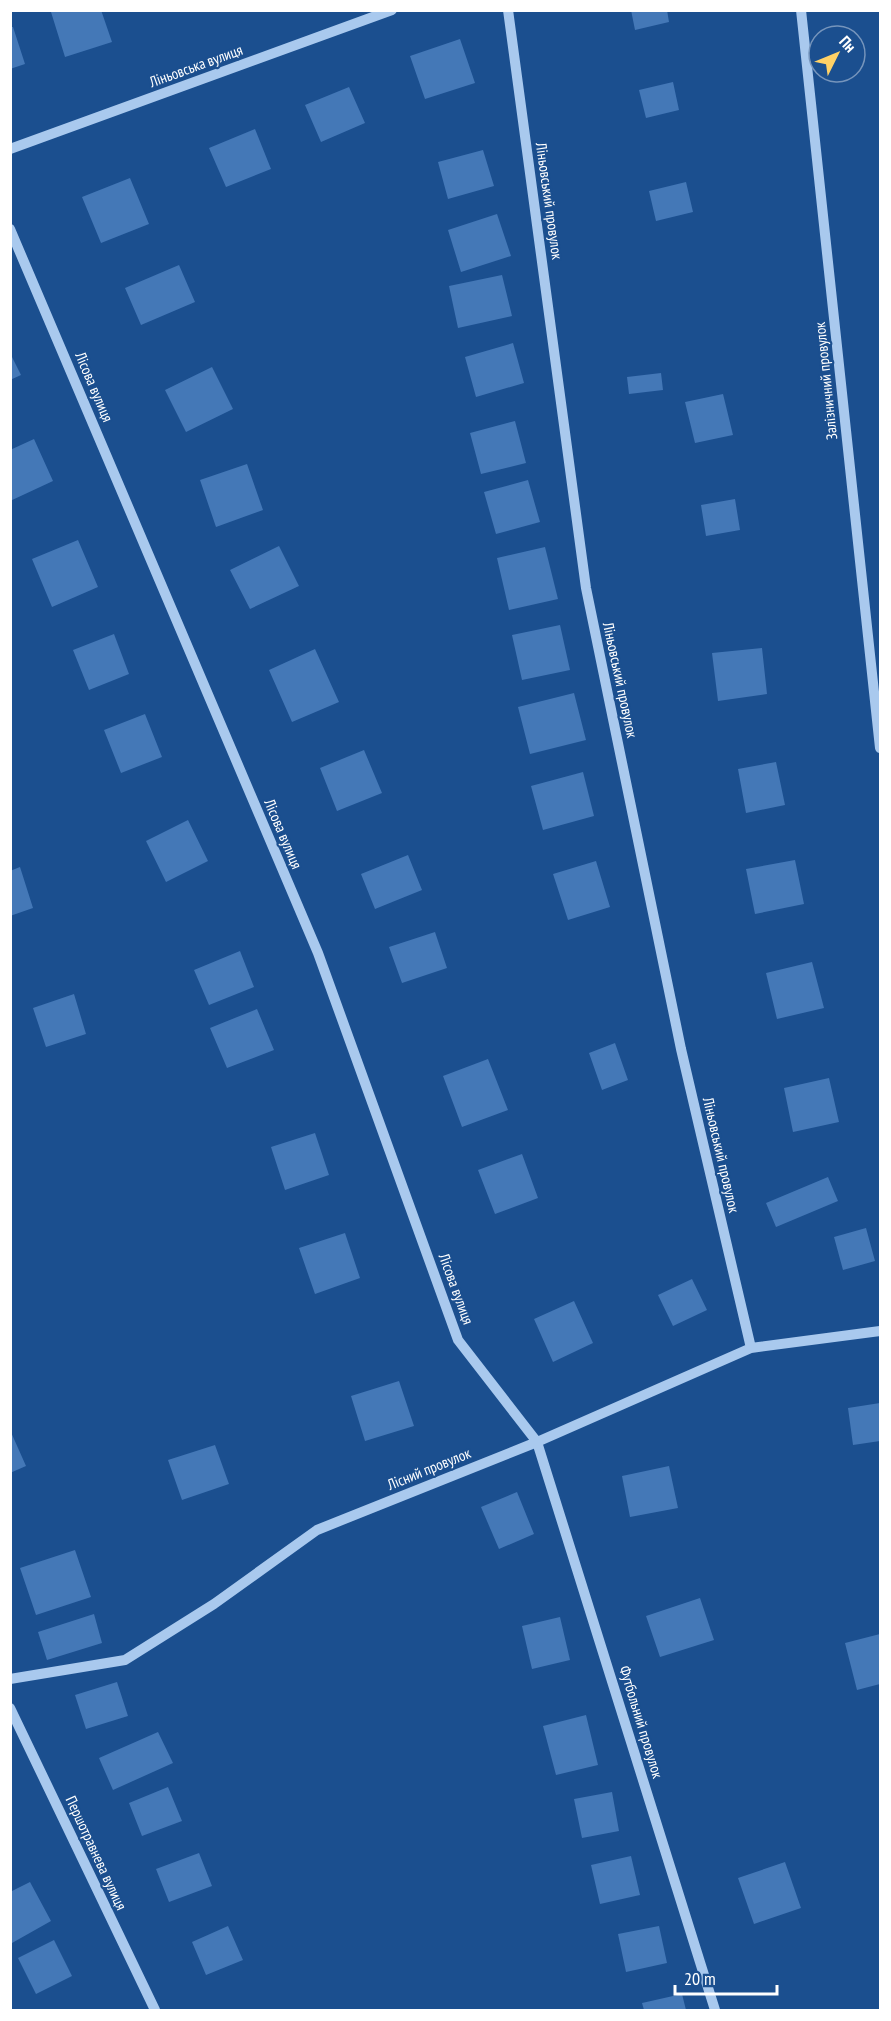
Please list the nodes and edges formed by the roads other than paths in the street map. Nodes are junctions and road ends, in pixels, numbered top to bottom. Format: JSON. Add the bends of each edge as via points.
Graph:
{"nodes":[{"id":1,"x":392,"y":10,"type":"edge"},
{"id":2,"x":508,"y":10,"type":"edge"},
{"id":3,"x":801,"y":10,"type":"edge"},
{"id":4,"x":10,"y":149,"type":"edge"},
{"id":5,"x":10,"y":230,"type":"edge"},
{"id":6,"x":880,"y":748,"type":"edge"},
{"id":7,"x":880,"y":1331,"type":"edge"},
{"id":8,"x":751,"y":1348,"type":"junction"},
{"id":9,"x":537,"y":1442,"type":"junction"},
{"id":10,"x":10,"y":1679,"type":"edge"},
{"id":11,"x":10,"y":1708,"type":"edge"},
{"id":12,"x":155,"y":2010,"type":"edge"},
{"id":13,"x":715,"y":2010,"type":"edge"}],
"edges":[{"from":1,"to":4,"type":"street","name":"Ліньовська вулиця"},
{"from":2,"to":8,"type":"street","name":"Ліньовський провулок","via":[[586,588],[681,1049]]},
{"from":3,"to":6,"type":"street","name":"Залізничний провулок"},
{"from":5,"to":9,"type":"street","name":"Лісова вулиця","via":[[318,953],[459,1340]]},
{"from":7,"to":8,"type":"street","name":"Лісний провулок"},
{"from":8,"to":9,"type":"street","name":"Лісний провулок"},
{"from":9,"to":10,"type":"street","name":"Лісний провулок","via":[[317,1530],[125,1660]]},
{"from":9,"to":13,"type":"street","name":"Футбольний провулок"},
{"from":11,"to":12,"type":"street","name":"Першотравнева вулиця"}]}
